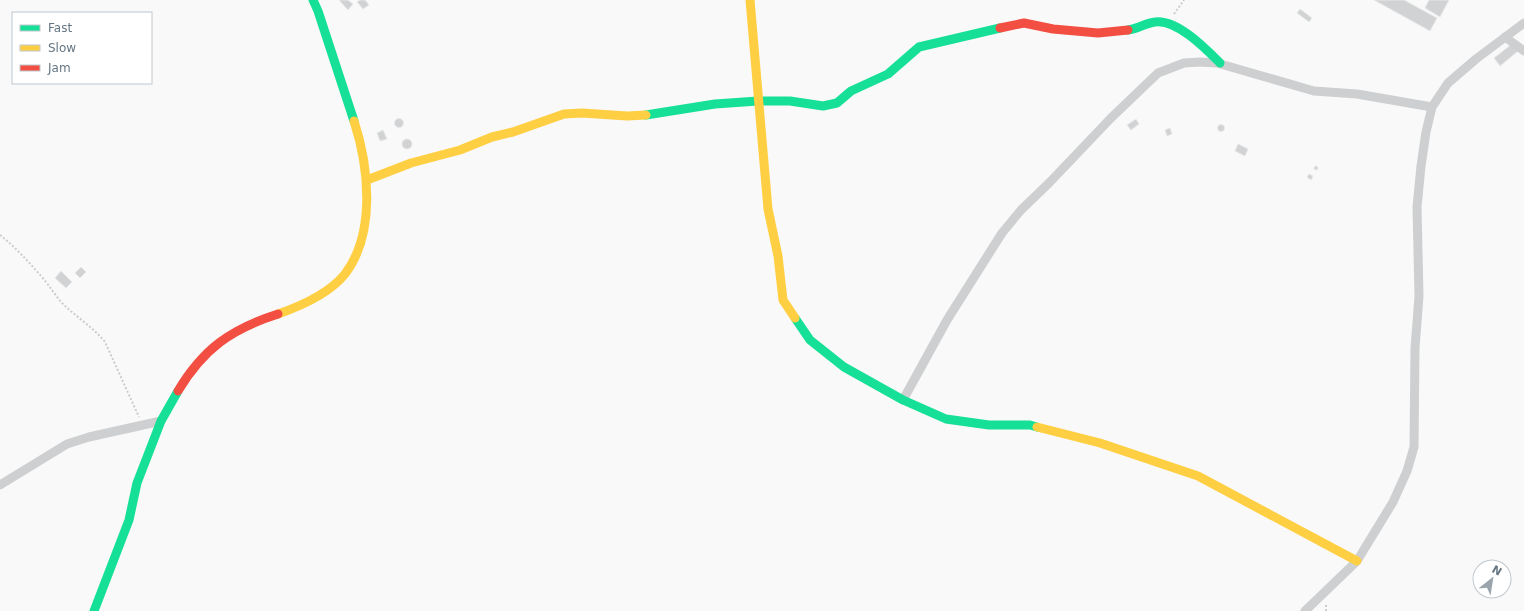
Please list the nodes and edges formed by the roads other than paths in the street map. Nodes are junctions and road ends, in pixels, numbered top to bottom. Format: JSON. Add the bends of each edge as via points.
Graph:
{"nodes":[{"id":1,"x":314,"y":0,"type":"edge"},
{"id":2,"x":750,"y":0,"type":"edge"},
{"id":3,"x":1524,"y":23,"type":"edge"},
{"id":4,"x":1505,"y":37,"type":"junction"},
{"id":5,"x":1524,"y":51,"type":"edge"},
{"id":6,"x":1220,"y":63,"type":"junction"},
{"id":7,"x":758,"y":101,"type":"junction"},
{"id":8,"x":1432,"y":107,"type":"junction"},
{"id":9,"x":367,"y":180,"type":"junction"},
{"id":10,"x":904,"y":400,"type":"junction"},
{"id":11,"x":161,"y":421,"type":"junction"},
{"id":12,"x":0,"y":484,"type":"edge"},
{"id":13,"x":1357,"y":561,"type":"junction"},
{"id":14,"x":94,"y":611,"type":"edge"},
{"id":15,"x":1305,"y":611,"type":"edge"}],
"edges":[{"from":1,"to":9,"type":"street","via":[[359,135]]},
{"from":2,"to":7,"type":"street"},
{"from":3,"to":4,"type":"street"},
{"from":4,"to":5,"type":"street"},
{"from":4,"to":8,"type":"street","via":[[1448,83]]},
{"from":6,"to":7,"type":"street","via":[[1200,43],[1167,23],[1155,22],[1135,29],[1098,33],[1053,29],[1024,23],[919,47],[888,74],[851,91],[837,103],[823,106],[790,101]]},
{"from":6,"to":8,"type":"street","via":[[1314,91],[1357,94]]},
{"from":6,"to":10,"type":"street","via":[[1184,63],[1158,73],[1021,210],[1002,233],[947,320]]},
{"from":7,"to":9,"type":"street","via":[[715,104],[650,115],[564,114],[460,150],[411,163]]},
{"from":7,"to":10,"type":"street","via":[[768,209],[778,256],[783,300],[810,340],[844,367]]},
{"from":8,"to":13,"type":"street","via":[[1426,132],[1417,207],[1419,296],[1415,348],[1414,447],[1407,471],[1393,502]]},
{"from":9,"to":11,"type":"street","via":[[366,222],[354,260],[344,275],[320,295],[233,333],[209,350],[189,373]]},
{"from":10,"to":13,"type":"street","via":[[946,419],[989,425],[1030,425],[1100,443],[1198,476]]},
{"from":11,"to":12,"type":"street","via":[[67,444]]},
{"from":11,"to":14,"type":"street","via":[[137,483],[129,520]]},
{"from":13,"to":15,"type":"street"}]}
